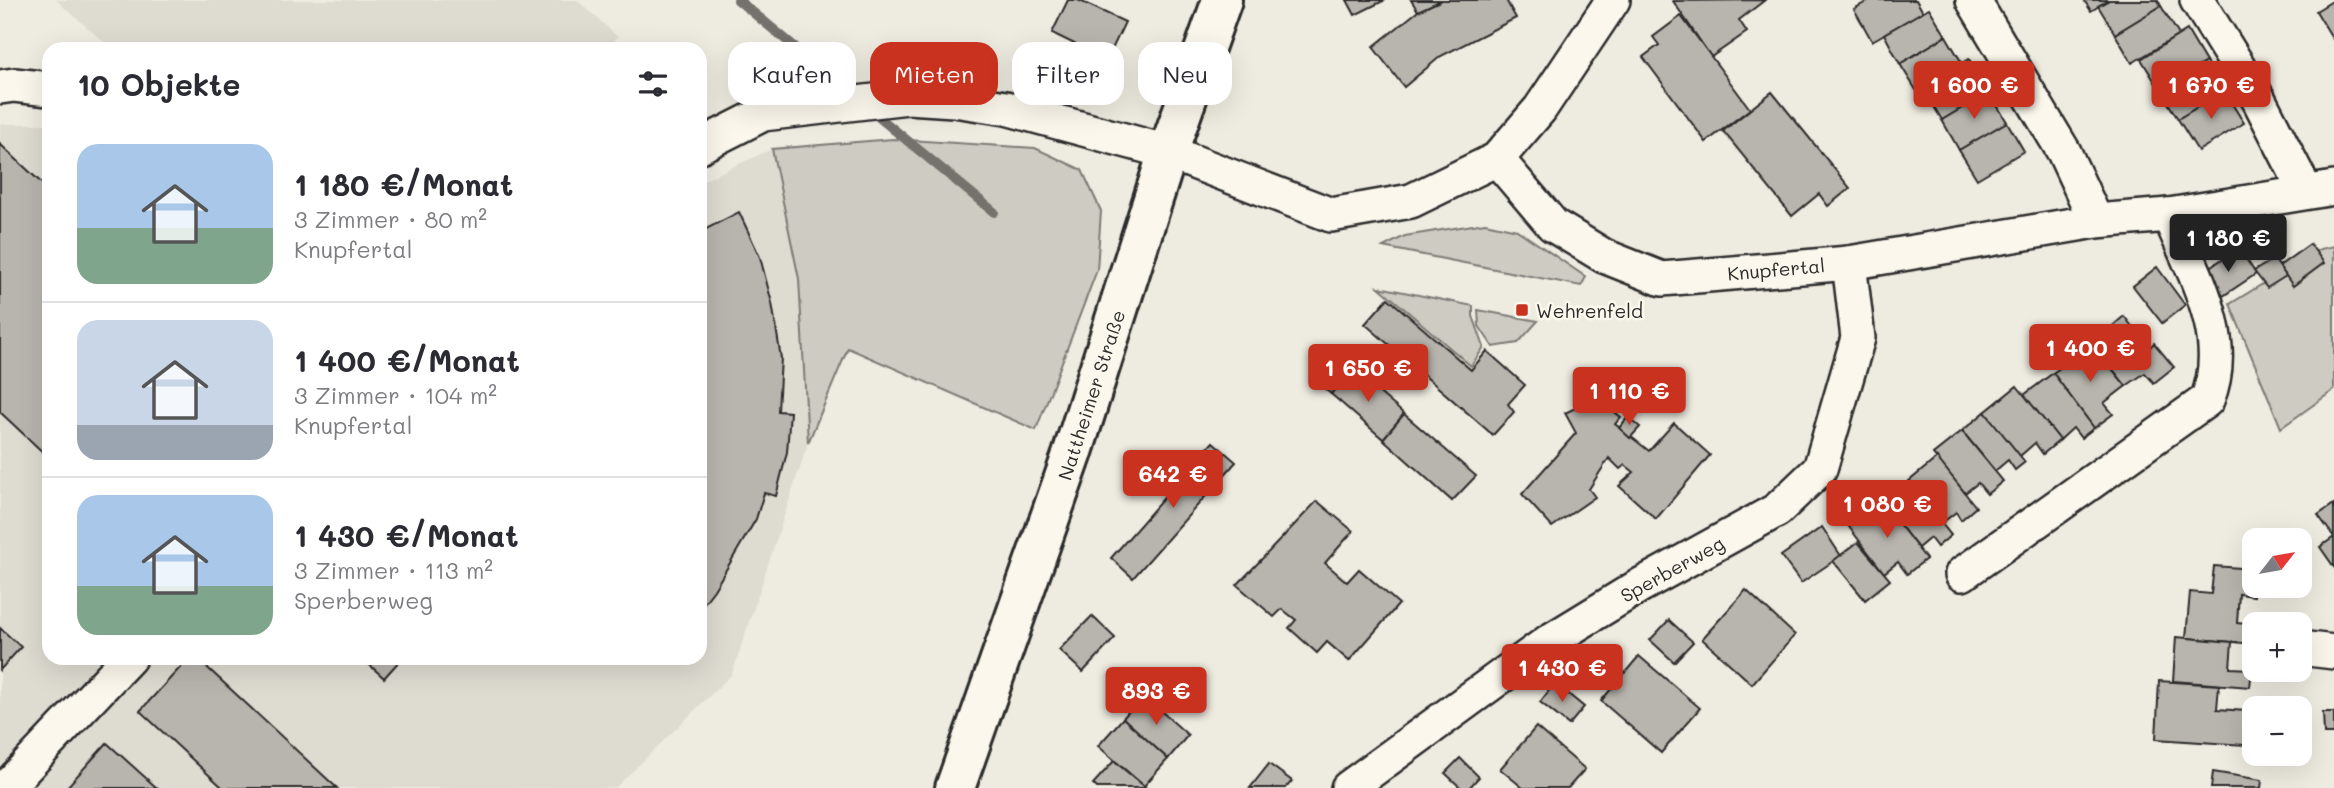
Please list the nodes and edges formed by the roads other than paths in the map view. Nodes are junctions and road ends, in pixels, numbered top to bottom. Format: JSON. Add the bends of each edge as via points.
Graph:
{"nodes":[{"id":1,"x":1222,"y":0,"type":"edge"},
{"id":2,"x":1613,"y":0,"type":"edge"},
{"id":3,"x":1973,"y":0,"type":"edge"},
{"id":4,"x":2197,"y":0,"type":"edge"},
{"id":5,"x":0,"y":87,"type":"edge"},
{"id":6,"x":42,"y":88,"type":"edge"},
{"id":7,"x":707,"y":142,"type":"edge"},
{"id":8,"x":1168,"y":152,"type":"junction"},
{"id":9,"x":1497,"y":159,"type":"junction"},
{"id":10,"x":2320,"y":190,"type":"edge"},
{"id":11,"x":2169,"y":215,"type":"junction"},
{"id":12,"x":2096,"y":221,"type":"junction"},
{"id":13,"x":1849,"y":263,"type":"junction"},
{"id":14,"x":1962,"y":574,"type":"dead end"},
{"id":15,"x":122,"y":665,"type":"edge"},
{"id":16,"x":6,"y":788,"type":"edge"},
{"id":17,"x":955,"y":788,"type":"edge"},
{"id":18,"x":1348,"y":788,"type":"edge"}],
"edges":[{"from":1,"to":8,"type":"street","name":"Nattheimer Straße"},
{"from":2,"to":9,"type":"street","via":[[1540,109]]},
{"from":3,"to":12,"type":"street","via":[[2064,152]]},
{"from":4,"to":10,"type":"street","name":"Knupfertal"},
{"from":5,"to":6,"type":"street"},
{"from":7,"to":8,"type":"street","via":[[763,114],[908,97],[1006,108]]},
{"from":8,"to":9,"type":"street","via":[[1331,215],[1410,201]]},
{"from":8,"to":17,"type":"street","name":"Nattheimer Straße","via":[[1072,455]]},
{"from":9,"to":13,"type":"street","name":"Knupfertal","via":[[1553,225],[1604,256],[1662,279]]},
{"from":10,"to":11,"type":"street","name":"Knupfertal"},
{"from":11,"to":12,"type":"street","name":"Knupfertal"},
{"from":11,"to":14,"type":"street","via":[[2208,309],[2217,356],[2216,380],[2207,400]]},
{"from":12,"to":13,"type":"street","name":"Knupfertal"},
{"from":13,"to":18,"type":"street","name":"Sperberweg","via":[[1858,338],[1820,469],[1777,510],[1548,642]]},
{"from":15,"to":16,"type":"street"}]}
